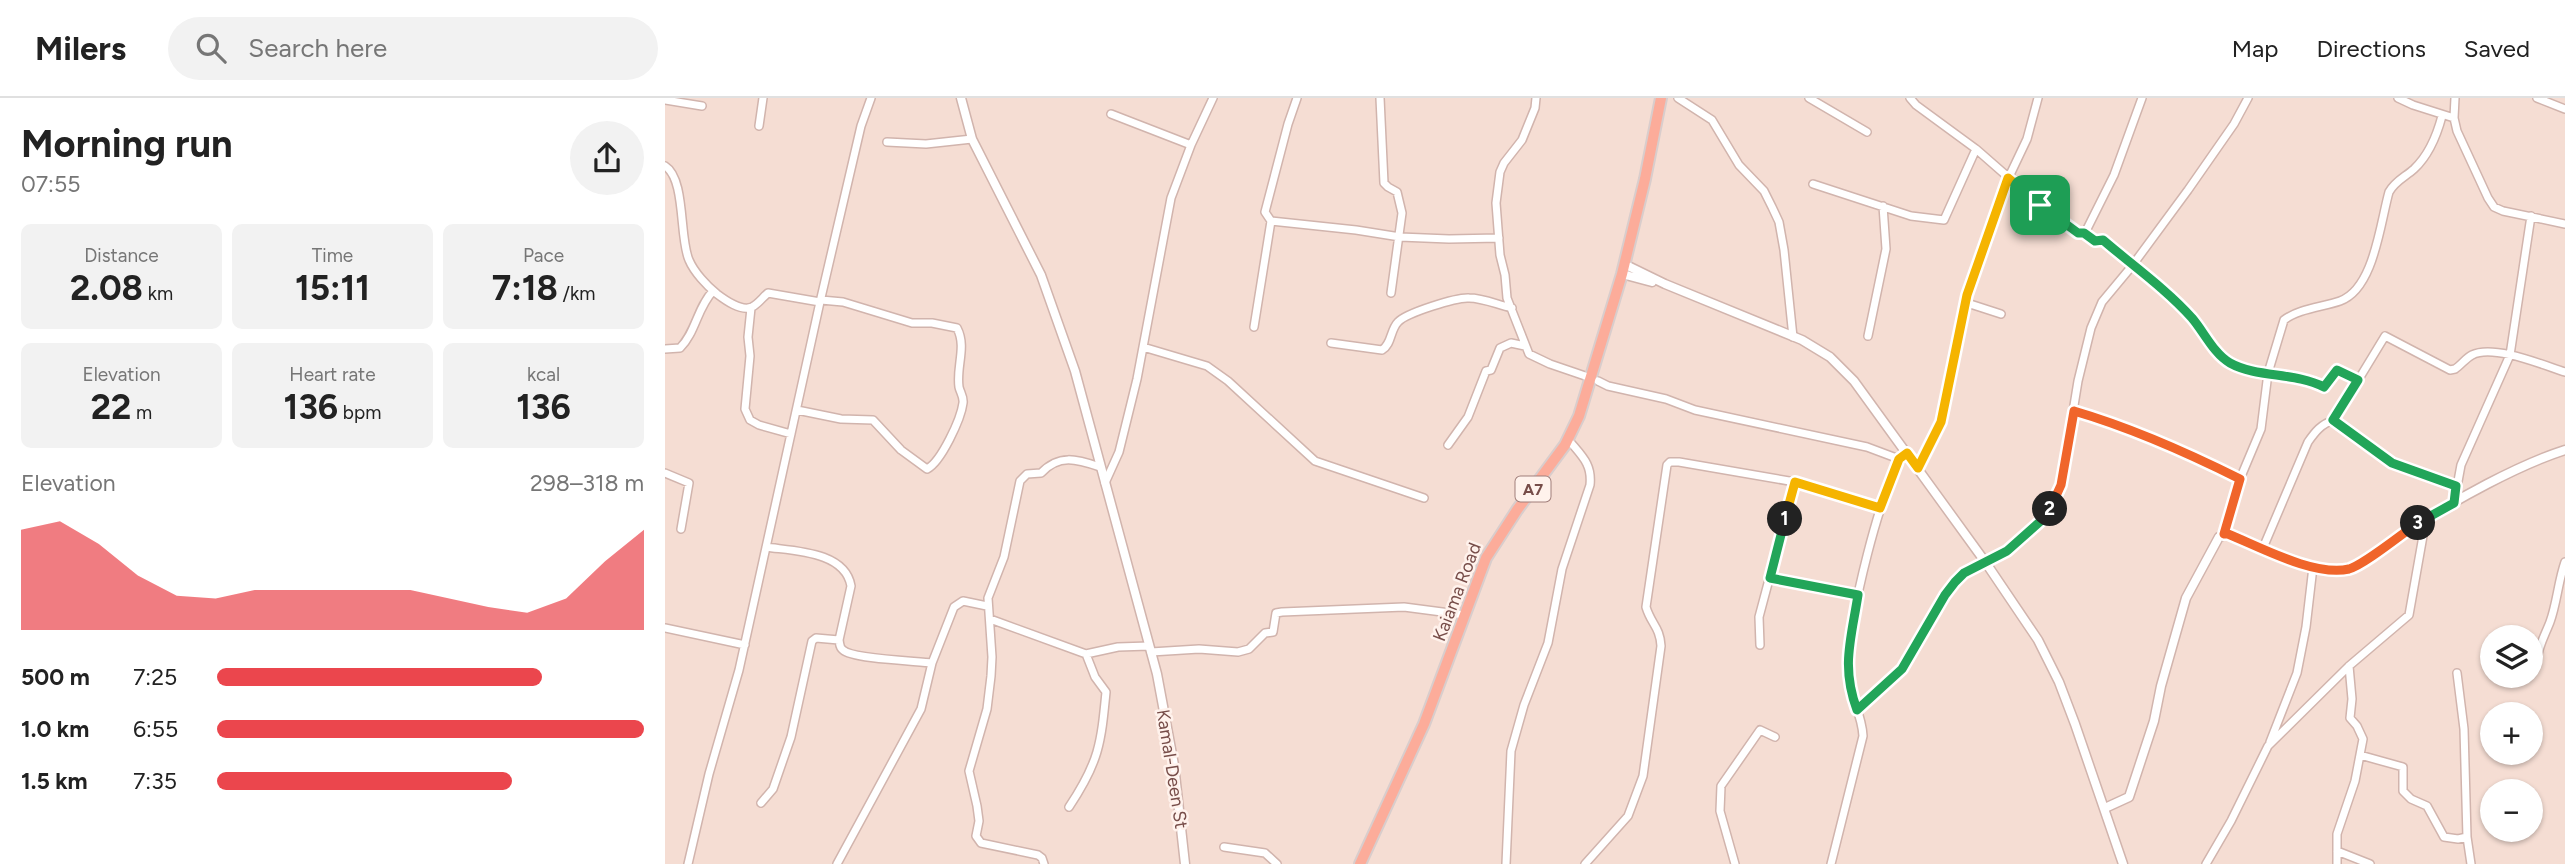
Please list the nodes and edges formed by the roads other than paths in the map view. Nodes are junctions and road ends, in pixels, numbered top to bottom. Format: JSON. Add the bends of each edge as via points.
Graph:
{"nodes":[{"id":1,"x":763,"y":98,"type":"edge"},
{"id":2,"x":871,"y":98,"type":"edge"},
{"id":3,"x":961,"y":98,"type":"edge"},
{"id":4,"x":1213,"y":98,"type":"edge"},
{"id":5,"x":1297,"y":98,"type":"edge"},
{"id":6,"x":1380,"y":98,"type":"edge"},
{"id":7,"x":1536,"y":98,"type":"edge"},
{"id":8,"x":1663,"y":98,"type":"edge"},
{"id":9,"x":1678,"y":98,"type":"edge"},
{"id":10,"x":1809,"y":98,"type":"edge"},
{"id":11,"x":1910,"y":98,"type":"edge"},
{"id":12,"x":2038,"y":98,"type":"edge"},
{"id":13,"x":2142,"y":98,"type":"edge"},
{"id":14,"x":2248,"y":98,"type":"edge"},
{"id":15,"x":2398,"y":98,"type":"edge"},
{"id":16,"x":2455,"y":98,"type":"edge"},
{"id":17,"x":2537,"y":98,"type":"edge"},
{"id":18,"x":665,"y":100,"type":"edge"},
{"id":19,"x":2548,"y":100,"type":"edge"},
{"id":20,"x":702,"y":106,"type":"dead end"},
{"id":21,"x":2565,"y":109,"type":"edge"},
{"id":22,"x":1111,"y":114,"type":"dead end"},
{"id":23,"x":2442,"y":116,"type":"junction"},
{"id":24,"x":2454,"y":118,"type":"junction"},
{"id":25,"x":759,"y":126,"type":"dead end"},
{"id":26,"x":1867,"y":132,"type":"dead end"},
{"id":27,"x":972,"y":139,"type":"junction"},
{"id":28,"x":887,"y":142,"type":"dead end"},
{"id":29,"x":1191,"y":145,"type":"junction"},
{"id":30,"x":1976,"y":149,"type":"junction"},
{"id":31,"x":665,"y":166,"type":"edge"},
{"id":32,"x":2008,"y":178,"type":"junction"},
{"id":33,"x":1814,"y":184,"type":"dead end"},
{"id":34,"x":1883,"y":206,"type":"junction"},
{"id":35,"x":2531,"y":216,"type":"junction"},
{"id":36,"x":1271,"y":221,"type":"junction"},
{"id":37,"x":2565,"y":224,"type":"edge"},
{"id":38,"x":2084,"y":233,"type":"junction"},
{"id":39,"x":1401,"y":237,"type":"junction"},
{"id":40,"x":1499,"y":238,"type":"junction"},
{"id":41,"x":2132,"y":266,"type":"junction"},
{"id":42,"x":1626,"y":270,"type":"junction"},
{"id":43,"x":713,"y":291,"type":"junction"},
{"id":44,"x":1391,"y":293,"type":"dead end"},
{"id":45,"x":821,"y":301,"type":"junction"},
{"id":46,"x":1967,"y":303,"type":"junction"},
{"id":47,"x":751,"y":308,"type":"junction"},
{"id":48,"x":1511,"y":308,"type":"junction"},
{"id":49,"x":2001,"y":314,"type":"dead end"},
{"id":50,"x":1254,"y":327,"type":"dead end"},
{"id":51,"x":1868,"y":336,"type":"dead end"},
{"id":52,"x":1793,"y":337,"type":"junction"},
{"id":53,"x":1331,"y":343,"type":"dead end"},
{"id":54,"x":1143,"y":346,"type":"junction"},
{"id":55,"x":1525,"y":346,"type":"junction"},
{"id":56,"x":665,"y":349,"type":"edge"},
{"id":57,"x":2510,"y":355,"type":"junction"},
{"id":58,"x":2565,"y":372,"type":"edge"},
{"id":59,"x":2268,"y":373,"type":"junction"},
{"id":60,"x":1595,"y":380,"type":"junction"},
{"id":61,"x":2358,"y":380,"type":"junction"},
{"id":62,"x":797,"y":410,"type":"junction"},
{"id":63,"x":2074,"y":411,"type":"junction"},
{"id":64,"x":2333,"y":420,"type":"junction"},
{"id":65,"x":791,"y":434,"type":"junction"},
{"id":66,"x":1572,"y":444,"type":"junction"},
{"id":67,"x":1448,"y":445,"type":"dead end"},
{"id":68,"x":2565,"y":450,"type":"edge"},
{"id":69,"x":1903,"y":456,"type":"junction"},
{"id":70,"x":1100,"y":467,"type":"junction"},
{"id":71,"x":1918,"y":468,"type":"junction"},
{"id":72,"x":665,"y":473,"type":"edge"},
{"id":73,"x":2240,"y":479,"type":"junction"},
{"id":74,"x":1795,"y":482,"type":"junction"},
{"id":75,"x":1105,"y":483,"type":"junction"},
{"id":76,"x":2456,"y":486,"type":"junction"},
{"id":77,"x":1424,"y":498,"type":"dead end"},
{"id":78,"x":2454,"y":503,"type":"junction"},
{"id":79,"x":1880,"y":508,"type":"junction"},
{"id":80,"x":2426,"y":519,"type":"junction"},
{"id":81,"x":681,"y":529,"type":"dead end"},
{"id":82,"x":2224,"y":534,"type":"junction"},
{"id":83,"x":766,"y":547,"type":"junction"},
{"id":84,"x":2263,"y":548,"type":"junction"},
{"id":85,"x":2565,"y":562,"type":"edge"},
{"id":86,"x":1986,"y":563,"type":"junction"},
{"id":87,"x":2313,"y":567,"type":"junction"},
{"id":88,"x":1770,"y":578,"type":"junction"},
{"id":89,"x":1858,"y":595,"type":"junction"},
{"id":90,"x":987,"y":606,"type":"junction"},
{"id":91,"x":1465,"y":615,"type":"junction"},
{"id":92,"x":990,"y":619,"type":"junction"},
{"id":93,"x":665,"y":628,"type":"edge"},
{"id":94,"x":2543,"y":637,"type":"edge"},
{"id":95,"x":839,"y":640,"type":"junction"},
{"id":96,"x":745,"y":645,"type":"junction"},
{"id":97,"x":1761,"y":645,"type":"dead end"},
{"id":98,"x":1150,"y":649,"type":"junction"},
{"id":99,"x":1086,"y":654,"type":"junction"},
{"id":100,"x":932,"y":663,"type":"junction"},
{"id":101,"x":2349,"y":666,"type":"junction"},
{"id":102,"x":2457,"y":673,"type":"dead end"},
{"id":103,"x":1857,"y":710,"type":"junction"},
{"id":104,"x":1775,"y":737,"type":"dead end"},
{"id":105,"x":2269,"y":746,"type":"junction"},
{"id":106,"x":2360,"y":755,"type":"junction"},
{"id":107,"x":761,"y":803,"type":"dead end"},
{"id":108,"x":1069,"y":807,"type":"dead end"},
{"id":109,"x":2105,"y":808,"type":"junction"},
{"id":110,"x":2467,"y":837,"type":"junction"},
{"id":111,"x":1224,"y":847,"type":"dead end"},
{"id":112,"x":2337,"y":851,"type":"junction"},
{"id":113,"x":688,"y":864,"type":"edge"},
{"id":114,"x":837,"y":864,"type":"edge"},
{"id":115,"x":1044,"y":864,"type":"edge"},
{"id":116,"x":1185,"y":864,"type":"edge"},
{"id":117,"x":1277,"y":864,"type":"edge"},
{"id":118,"x":1360,"y":864,"type":"edge"},
{"id":119,"x":1366,"y":864,"type":"edge"},
{"id":120,"x":1506,"y":864,"type":"edge"},
{"id":121,"x":1585,"y":864,"type":"edge"},
{"id":122,"x":1735,"y":864,"type":"edge"},
{"id":123,"x":1831,"y":864,"type":"edge"},
{"id":124,"x":2123,"y":864,"type":"edge"},
{"id":125,"x":2206,"y":864,"type":"edge"},
{"id":126,"x":2337,"y":864,"type":"edge"},
{"id":127,"x":2369,"y":864,"type":"edge"},
{"id":128,"x":2471,"y":864,"type":"edge"}],
"edges":[{"from":1,"to":25,"type":"street"},
{"from":2,"to":45,"type":"street"},
{"from":3,"to":27,"type":"street","name":"Kamal-Deen St"},
{"from":4,"to":29,"type":"street"},
{"from":5,"to":36,"type":"street","via":[[1265,212]]},
{"from":6,"to":39,"type":"street","via":[[1384,183],[1399,195]]},
{"from":7,"to":40,"type":"street","via":[[1522,140],[1500,172],[1496,203]]},
{"from":8,"to":42,"type":"highway","name":"Kaiama Road","number":"A7"},
{"from":9,"to":52,"type":"street","via":[[1712,120],[1739,165],[1764,191],[1779,222]]},
{"from":10,"to":26,"type":"street"},
{"from":11,"to":30,"type":"street"},
{"from":12,"to":32,"type":"street","via":[[2027,139]]},
{"from":13,"to":38,"type":"street","via":[[2114,175]]},
{"from":14,"to":41,"type":"street"},
{"from":15,"to":23,"type":"street"},
{"from":16,"to":24,"type":"street"},
{"from":17,"to":19,"type":"street"},
{"from":18,"to":20,"type":"street"},
{"from":19,"to":21,"type":"street"},
{"from":22,"to":29,"type":"street"},
{"from":23,"to":24,"type":"street"},
{"from":23,"to":59,"type":"street","via":[[2425,158],[2389,192],[2368,275],[2357,291],[2343,300],[2284,320]]},
{"from":24,"to":35,"type":"street","via":[[2494,207]]},
{"from":27,"to":28,"type":"street"},
{"from":27,"to":70,"type":"street","name":"Kamal-Deen St","via":[[1041,275],[1075,371]]},
{"from":29,"to":54,"type":"street","via":[[1171,198]]},
{"from":30,"to":32,"type":"street"},
{"from":30,"to":34,"type":"street","via":[[1945,219],[1911,216]]},
{"from":31,"to":43,"type":"street","via":[[673,174],[683,212],[683,243],[689,262]]},
{"from":32,"to":38,"type":"street","via":[[2078,233]]},
{"from":32,"to":46,"type":"street"},
{"from":33,"to":34,"type":"street"},
{"from":34,"to":51,"type":"street","via":[[1886,249]]},
{"from":35,"to":37,"type":"street"},
{"from":35,"to":57,"type":"street"},
{"from":36,"to":39,"type":"street"},
{"from":36,"to":50,"type":"street"},
{"from":38,"to":41,"type":"street","via":[[2095,241],[2103,240]]},
{"from":39,"to":40,"type":"street"},
{"from":39,"to":44,"type":"street"},
{"from":40,"to":48,"type":"street"},
{"from":41,"to":59,"type":"street","via":[[2191,317],[2224,358]]},
{"from":41,"to":63,"type":"street","via":[[2098,311]]},
{"from":42,"to":52,"type":"street"},
{"from":42,"to":60,"type":"highway","name":"Kaiama Road","number":"A7"},
{"from":43,"to":47,"type":"street"},
{"from":43,"to":56,"type":"street","via":[[702,303],[686,342],[680,348]]},
{"from":45,"to":47,"type":"street","via":[[768,293]]},
{"from":45,"to":62,"type":"street"},
{"from":45,"to":62,"type":"street","via":[[843,302],[912,323],[957,328],[963,339],[959,379],[963,403],[946,447],[927,469],[873,421]]},
{"from":46,"to":49,"type":"street"},
{"from":46,"to":71,"type":"street","via":[[1941,422]]},
{"from":47,"to":65,"type":"street","via":[[745,409],[759,425]]},
{"from":48,"to":53,"type":"street","via":[[1462,298],[1397,323],[1382,350]]},
{"from":48,"to":55,"type":"street"},
{"from":52,"to":69,"type":"street","via":[[1830,357],[1854,381]]},
{"from":54,"to":75,"type":"street","via":[[1119,452]]},
{"from":54,"to":77,"type":"street","via":[[1207,366],[1315,461]]},
{"from":55,"to":60,"type":"street","via":[[1535,358]]},
{"from":55,"to":67,"type":"street","via":[[1500,348],[1479,384],[1468,418]]},
{"from":57,"to":58,"type":"street"},
{"from":57,"to":61,"type":"street","via":[[2476,354],[2450,370],[2385,336]]},
{"from":57,"to":76,"type":"street"},
{"from":59,"to":61,"type":"street","via":[[2300,377],[2324,387],[2337,370]]},
{"from":59,"to":73,"type":"street","via":[[2261,429]]},
{"from":60,"to":66,"type":"highway","name":"Kaiama Road","number":"A7"},
{"from":60,"to":69,"type":"street","via":[[1695,410]]},
{"from":60,"to":91,"type":"highway","name":"Kaiama Road","number":"A7","via":[[1573,430],[1492,548]]},
{"from":61,"to":64,"type":"street"},
{"from":62,"to":65,"type":"street"},
{"from":63,"to":73,"type":"street","via":[[2175,447]]},
{"from":63,"to":86,"type":"street","via":[[2054,504],[2007,551]]},
{"from":64,"to":76,"type":"street","via":[[2392,463]]},
{"from":64,"to":84,"type":"street","via":[[2315,431],[2308,442]]},
{"from":65,"to":83,"type":"street"},
{"from":66,"to":119,"type":"highway","name":"Kaiama Road","number":"A7","via":[[1496,553],[1439,703]]},
{"from":66,"to":120,"type":"street","via":[[1588,462],[1590,485],[1562,569],[1548,643],[1511,751]]},
{"from":68,"to":78,"type":"street"},
{"from":69,"to":71,"type":"street"},
{"from":69,"to":79,"type":"street"},
{"from":70,"to":75,"type":"street","name":"Kamal-Deen St"},
{"from":70,"to":90,"type":"street","via":[[1063,460],[1020,481],[1004,557]]},
{"from":71,"to":86,"type":"street"},
{"from":72,"to":81,"type":"street","via":[[689,483]]},
{"from":73,"to":82,"type":"street"},
{"from":74,"to":79,"type":"street"},
{"from":74,"to":88,"type":"street"},
{"from":74,"to":121,"type":"street","via":[[1679,462],[1667,465],[1646,607],[1660,632],[1661,646],[1643,776],[1628,816]]},
{"from":75,"to":98,"type":"street","name":"Kamal-Deen St"},
{"from":76,"to":78,"type":"street"},
{"from":78,"to":80,"type":"street"},
{"from":79,"to":89,"type":"street"},
{"from":80,"to":87,"type":"street","via":[[2351,569]]},
{"from":80,"to":101,"type":"street","via":[[2409,615]]},
{"from":82,"to":84,"type":"street"},
{"from":82,"to":109,"type":"street","via":[[2186,598],[2129,797]]},
{"from":83,"to":95,"type":"street","via":[[830,559],[848,578],[851,586]]},
{"from":83,"to":96,"type":"street"},
{"from":84,"to":87,"type":"street"},
{"from":85,"to":94,"type":"street"},
{"from":86,"to":103,"type":"street","via":[[1955,582],[1902,669]]},
{"from":86,"to":109,"type":"street","via":[[2038,640],[2059,682]]},
{"from":87,"to":105,"type":"street","via":[[2297,673]]},
{"from":88,"to":89,"type":"street"},
{"from":88,"to":97,"type":"street","via":[[1759,617]]},
{"from":89,"to":103,"type":"street","via":[[1847,667]]},
{"from":90,"to":92,"type":"street"},
{"from":90,"to":100,"type":"street","via":[[963,601],[954,607]]},
{"from":91,"to":98,"type":"street","via":[[1404,607],[1282,612],[1276,613],[1273,632],[1265,633],[1249,649]]},
{"from":91,"to":118,"type":"highway","name":"Kaiama Road","number":"A7","via":[[1424,724]]},
{"from":92,"to":99,"type":"street"},
{"from":92,"to":115,"type":"street","via":[[987,709],[969,771],[979,821],[976,836],[981,843],[1038,855]]},
{"from":93,"to":96,"type":"street"},
{"from":95,"to":100,"type":"street","via":[[845,652]]},
{"from":95,"to":107,"type":"street","via":[[812,641],[791,737],[773,789]]},
{"from":96,"to":113,"type":"street"},
{"from":98,"to":99,"type":"street","via":[[1118,647]]},
{"from":98,"to":116,"type":"street","name":"Kamal-Deen St","via":[[1174,765]]},
{"from":99,"to":108,"type":"street","via":[[1106,692],[1103,729],[1089,777]]},
{"from":100,"to":114,"type":"street","via":[[921,709]]},
{"from":101,"to":105,"type":"street"},
{"from":101,"to":106,"type":"street","via":[[2350,718],[2363,739]]},
{"from":102,"to":110,"type":"street","via":[[2464,729]]},
{"from":103,"to":123,"type":"street","via":[[1863,736]]},
{"from":104,"to":122,"type":"street","via":[[1760,730],[1721,786],[1720,811]]},
{"from":105,"to":125,"type":"street"},
{"from":106,"to":110,"type":"street","via":[[2403,767],[2403,790],[2427,806],[2444,837]]},
{"from":106,"to":112,"type":"street","via":[[2337,834]]},
{"from":109,"to":124,"type":"street"},
{"from":110,"to":128,"type":"street"},
{"from":111,"to":117,"type":"street","via":[[1265,853]]},
{"from":112,"to":126,"type":"street"},
{"from":112,"to":127,"type":"street"}]}
